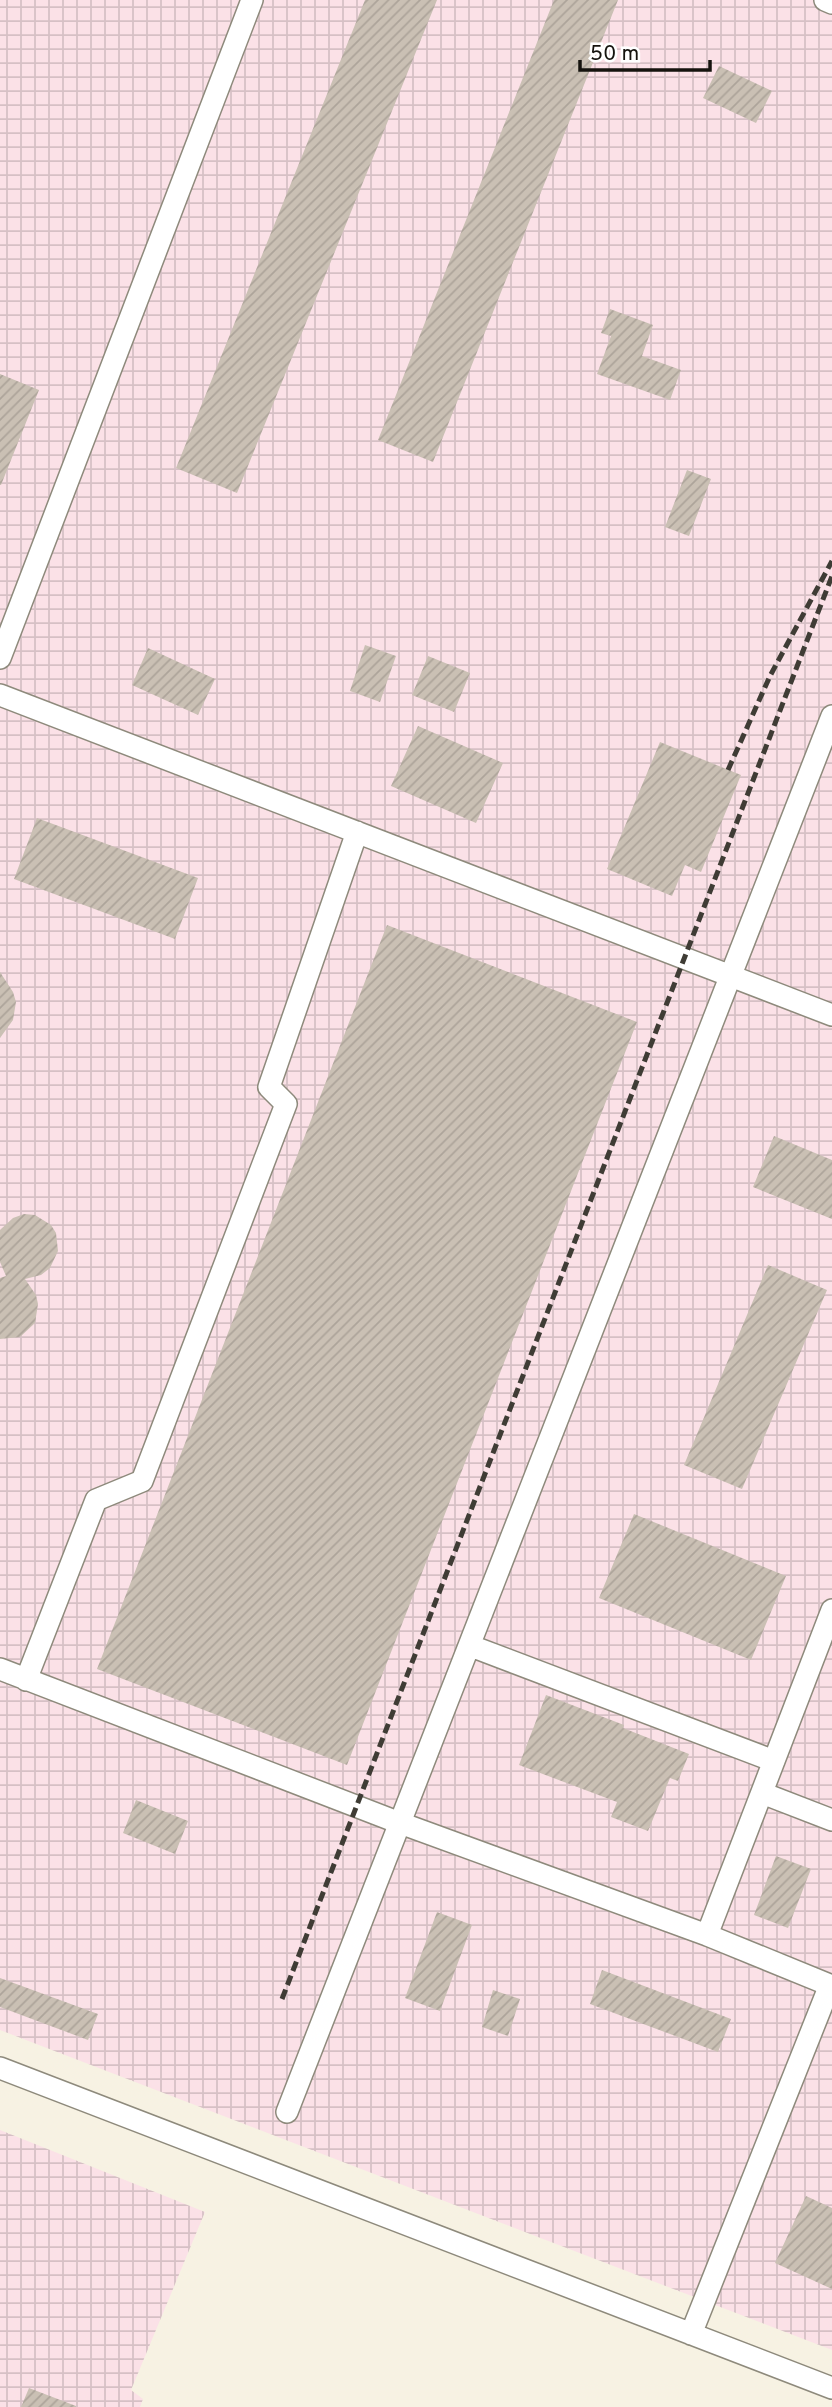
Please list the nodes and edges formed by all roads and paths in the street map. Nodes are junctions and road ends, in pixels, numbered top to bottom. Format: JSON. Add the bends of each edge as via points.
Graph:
{"nodes":[{"id":1,"x":252,"y":0,"type":"edge"},
{"id":2,"x":825,"y":0,"type":"edge"},
{"id":3,"x":832,"y":3,"type":"edge"},
{"id":4,"x":0,"y":658,"type":"edge"},
{"id":5,"x":0,"y":695,"type":"edge"},
{"id":6,"x":832,"y":716,"type":"edge"},
{"id":7,"x":357,"y":832,"type":"junction"},
{"id":8,"x":732,"y":976,"type":"junction"},
{"id":9,"x":832,"y":1015,"type":"edge"},
{"id":10,"x":832,"y":1610,"type":"edge"},
{"id":11,"x":471,"y":1646,"type":"junction"},
{"id":12,"x":0,"y":1670,"type":"edge"},
{"id":13,"x":26,"y":1680,"type":"junction"},
{"id":14,"x":774,"y":1761,"type":"junction"},
{"id":15,"x":762,"y":1793,"type":"junction"},
{"id":16,"x":832,"y":1820,"type":"edge"},
{"id":17,"x":401,"y":1824,"type":"junction"},
{"id":18,"x":707,"y":1935,"type":"junction"},
{"id":19,"x":831,"y":1985,"type":"edge"},
{"id":20,"x":0,"y":2068,"type":"edge"},
{"id":21,"x":287,"y":2112,"type":"dead end"},
{"id":22,"x":691,"y":2334,"type":"junction"},
{"id":23,"x":832,"y":2388,"type":"edge"}],
"edges":[{"from":1,"to":4,"type":"lane"},
{"from":2,"to":3,"type":"lane"},
{"from":5,"to":7,"type":"lane"},
{"from":6,"to":8,"type":"lane"},
{"from":7,"to":8,"type":"lane"},
{"from":7,"to":13,"type":"lane","via":[[269,1087],[286,1104],[142,1481],[96,1500]]},
{"from":8,"to":9,"type":"lane"},
{"from":8,"to":11,"type":"lane"},
{"from":10,"to":14,"type":"lane"},
{"from":11,"to":14,"type":"lane"},
{"from":11,"to":17,"type":"lane"},
{"from":12,"to":13,"type":"lane"},
{"from":13,"to":17,"type":"lane"},
{"from":14,"to":15,"type":"lane"},
{"from":15,"to":16,"type":"lane"},
{"from":15,"to":18,"type":"lane"},
{"from":17,"to":18,"type":"lane"},
{"from":17,"to":21,"type":"lane"},
{"from":18,"to":19,"type":"lane"},
{"from":19,"to":22,"type":"lane"},
{"from":20,"to":22,"type":"lane"},
{"from":22,"to":23,"type":"lane"}]}
